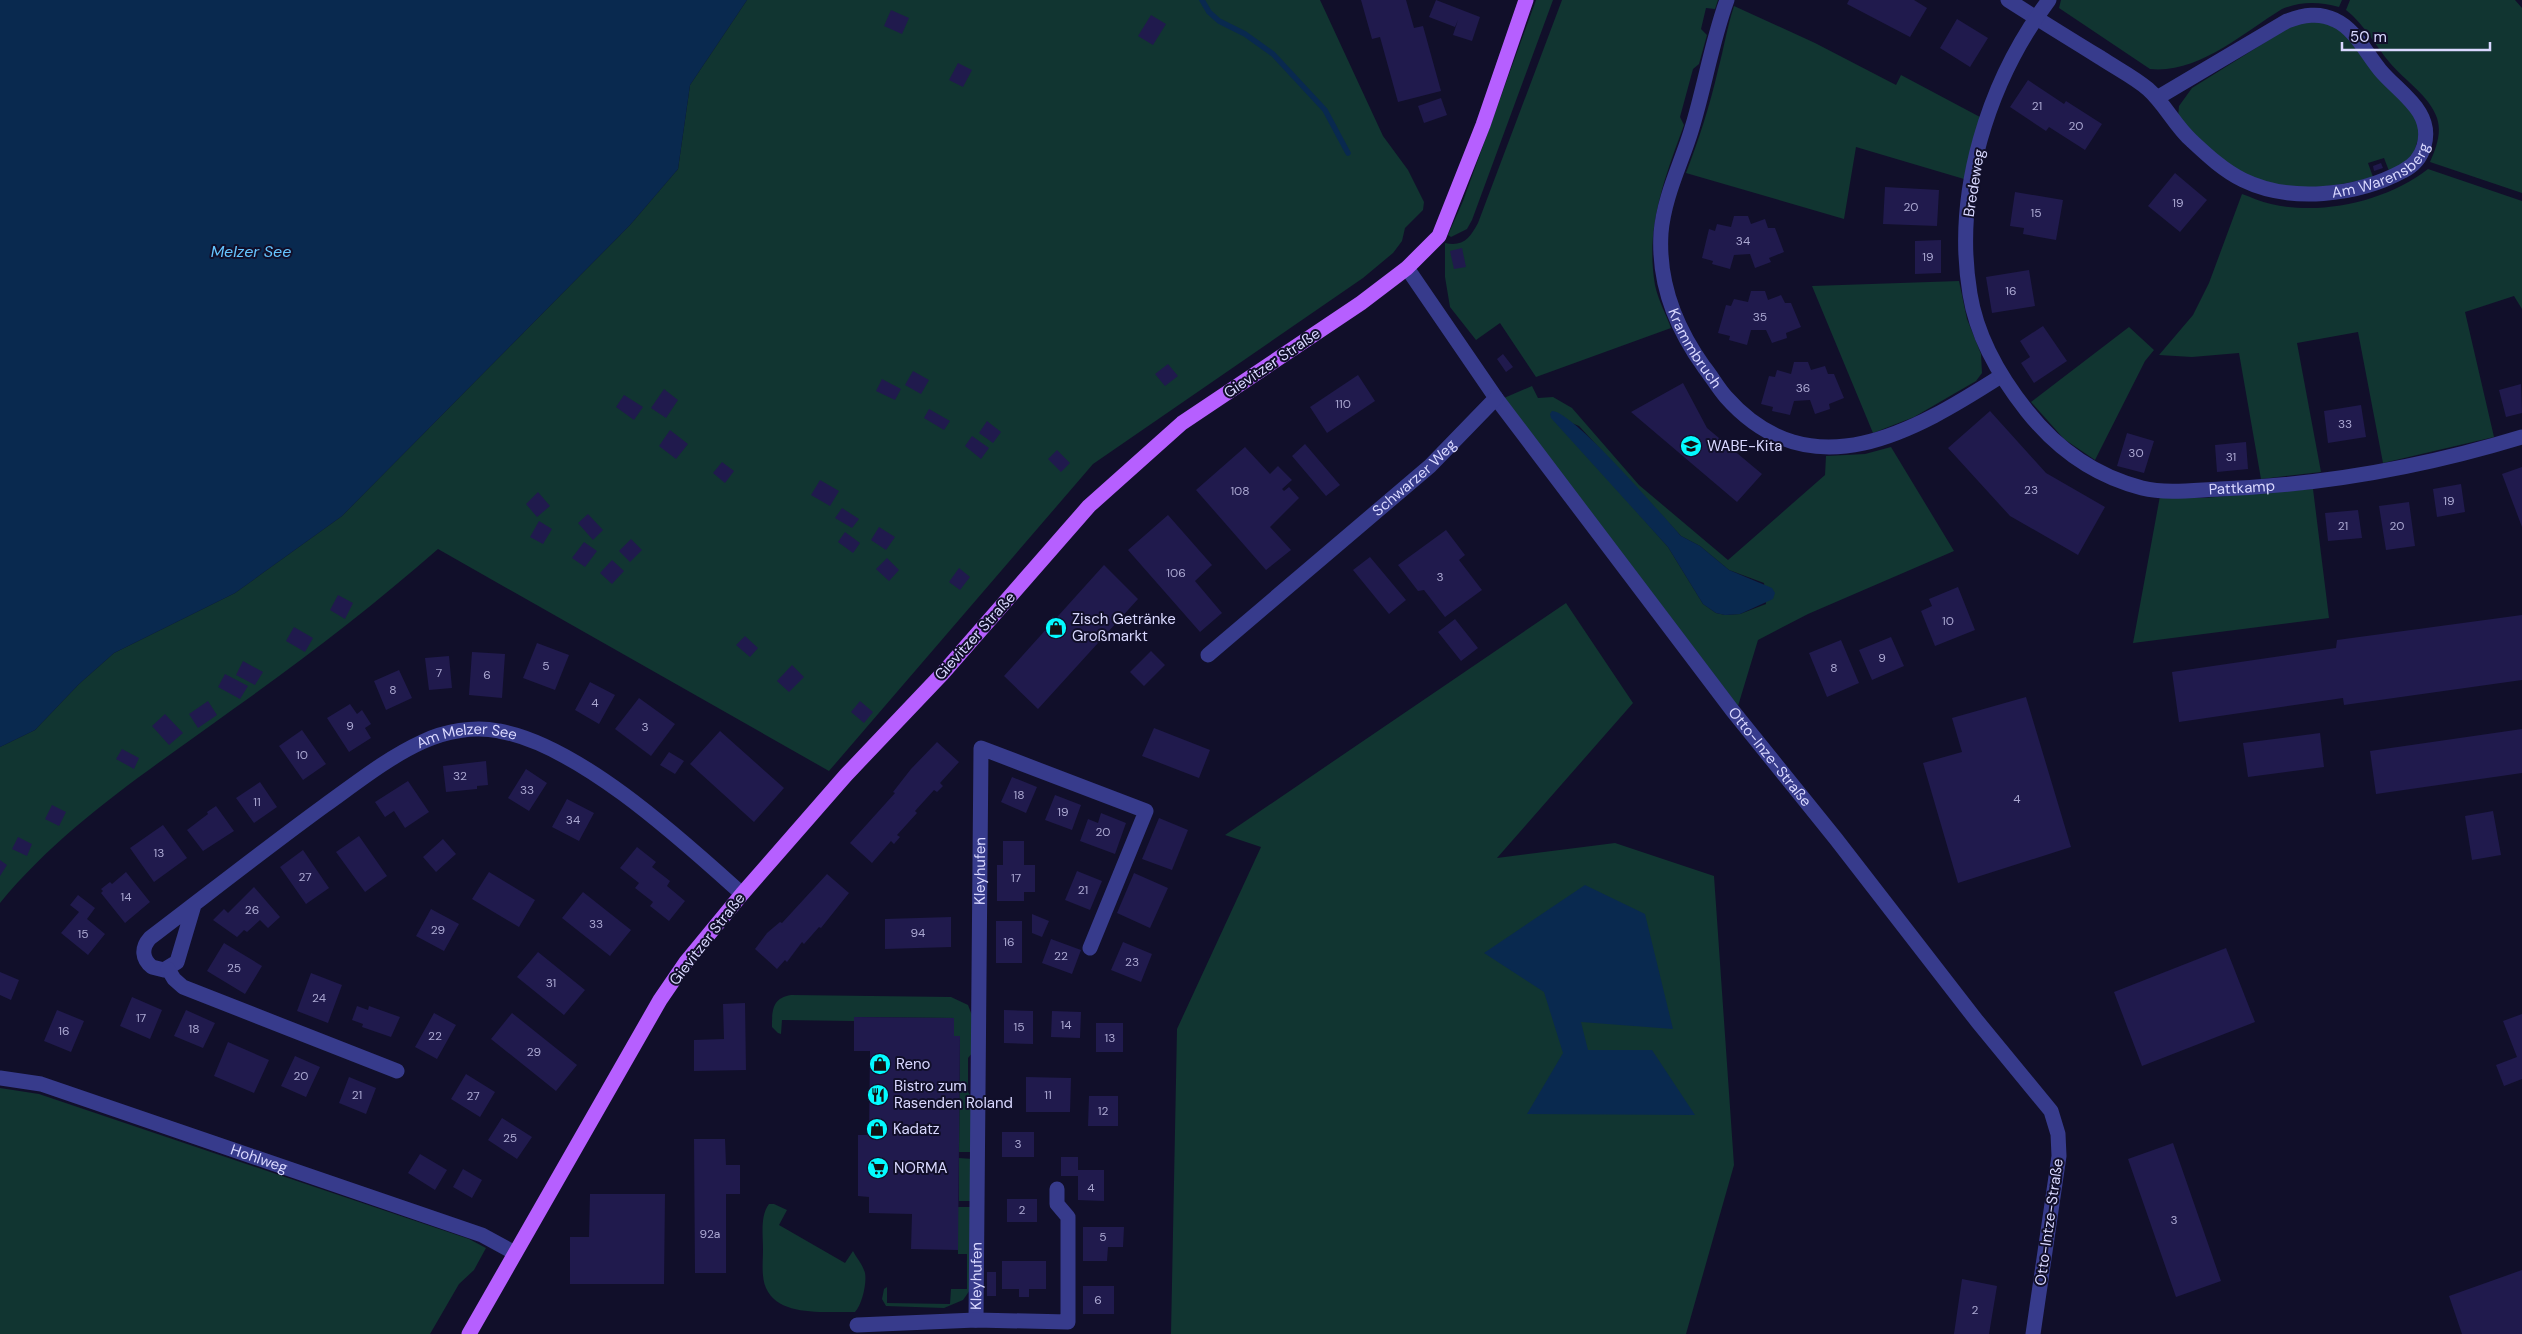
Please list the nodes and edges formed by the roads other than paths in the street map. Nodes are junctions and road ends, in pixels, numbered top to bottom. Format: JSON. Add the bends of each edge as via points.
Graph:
{"nodes":[{"id":1,"x":1526,"y":0,"type":"edge"},
{"id":2,"x":1727,"y":0,"type":"edge"},
{"id":3,"x":2008,"y":0,"type":"edge"},
{"id":4,"x":2049,"y":0,"type":"edge"},
{"id":5,"x":2036,"y":18,"type":"junction"},
{"id":6,"x":2157,"y":98,"type":"junction"},
{"id":7,"x":1407,"y":268,"type":"junction"},
{"id":8,"x":2001,"y":376,"type":"junction"},
{"id":9,"x":1496,"y":398,"type":"junction"},
{"id":10,"x":2522,"y":437,"type":"edge"},
{"id":11,"x":1208,"y":655,"type":"dead end"},
{"id":12,"x":742,"y":894,"type":"junction"},
{"id":13,"x":194,"y":905,"type":"junction"},
{"id":14,"x":1090,"y":948,"type":"dead end"},
{"id":15,"x":168,"y":969,"type":"junction"},
{"id":16,"x":397,"y":1071,"type":"dead end"},
{"id":17,"x":0,"y":1078,"type":"edge"},
{"id":18,"x":2051,"y":1111,"type":"joint"},
{"id":19,"x":1057,"y":1189,"type":"dead end"},
{"id":20,"x":515,"y":1253,"type":"junction"},
{"id":21,"x":976,"y":1320,"type":"junction"},
{"id":22,"x":857,"y":1325,"type":"dead end"},
{"id":23,"x":1026,"y":1327,"type":"edge"},
{"id":24,"x":469,"y":1334,"type":"edge"},
{"id":25,"x":2033,"y":1334,"type":"edge"}],
"edges":[{"from":1,"to":7,"type":"main road","name":"Gievitzer Straße","via":[[1440,236]]},
{"from":2,"to":8,"type":"street","name":"Krammbruch","via":[[1692,129],[1665,209],[1661,233],[1661,257],[1670,303],[1697,356],[1726,397],[1768,432],[1809,446],[1845,448],[1890,437],[1918,425]]},
{"from":3,"to":5,"type":"street","name":"Am Warensberg"},
{"from":4,"to":5,"type":"street","name":"Bredeweg"},
{"from":5,"to":6,"type":"street","name":"Am Warensberg","via":[[2136,81]]},
{"from":5,"to":8,"type":"street","name":"Bredeweg","via":[[2002,81],[1988,117],[1975,159],[1968,219],[1970,295],[1986,346]]},
{"from":6,"to":6,"type":"street","name":"Am Warensberg","via":[[2287,21],[2322,16],[2336,20],[2353,34],[2381,72],[2417,108],[2425,123],[2426,140],[2414,163],[2392,176],[2342,192],[2287,193],[2244,180],[2227,171],[2191,140]]},
{"from":7,"to":9,"type":"street"},
{"from":7,"to":12,"type":"main road","name":"Gievitzer Straße","via":[[1361,304],[1182,423],[1089,506]]},
{"from":8,"to":10,"type":"street","name":"Pattkamp","via":[[2035,422],[2086,466],[2144,488],[2170,492],[2328,480],[2408,467]]},
{"from":9,"to":11,"type":"street","name":"Schwarzer Weg","via":[[1430,466]]},
{"from":9,"to":18,"type":"street","name":"Otto-Inze-Straße","via":[[1732,710],[1977,1022]]},
{"from":12,"to":13,"type":"street","name":"Am Melzer See","via":[[643,809],[595,775],[537,744],[500,731],[482,729],[445,734],[405,750]]},
{"from":12,"to":20,"type":"main road","name":"Gievitzer Straße","via":[[686,962],[660,1000]]},
{"from":13,"to":15,"type":"street","via":[[179,958]]},
{"from":13,"to":15,"type":"street","name":"Am Melzer See","via":[[150,938],[145,946],[148,964],[157,969]]},
{"from":14,"to":21,"type":"street","name":"Kleyhufen","via":[[1146,810],[981,748]]},
{"from":15,"to":16,"type":"street","name":"Am Melzer See","via":[[183,987]]},
{"from":17,"to":20,"type":"street","name":"Hohlweg","via":[[41,1084],[482,1235]]},
{"from":18,"to":25,"type":"street","name":"Otto-Intze-Straße","via":[[2058,1134],[2059,1156]]},
{"from":19,"to":23,"type":"street","name":"Kleyhufen","via":[[1057,1204],[1068,1217],[1068,1322]]},
{"from":20,"to":24,"type":"main road","name":"Gievitzer Straße"},
{"from":21,"to":22,"type":"street","name":"Kleyhufen"},
{"from":21,"to":23,"type":"street","name":"Kleyhufen"}]}
